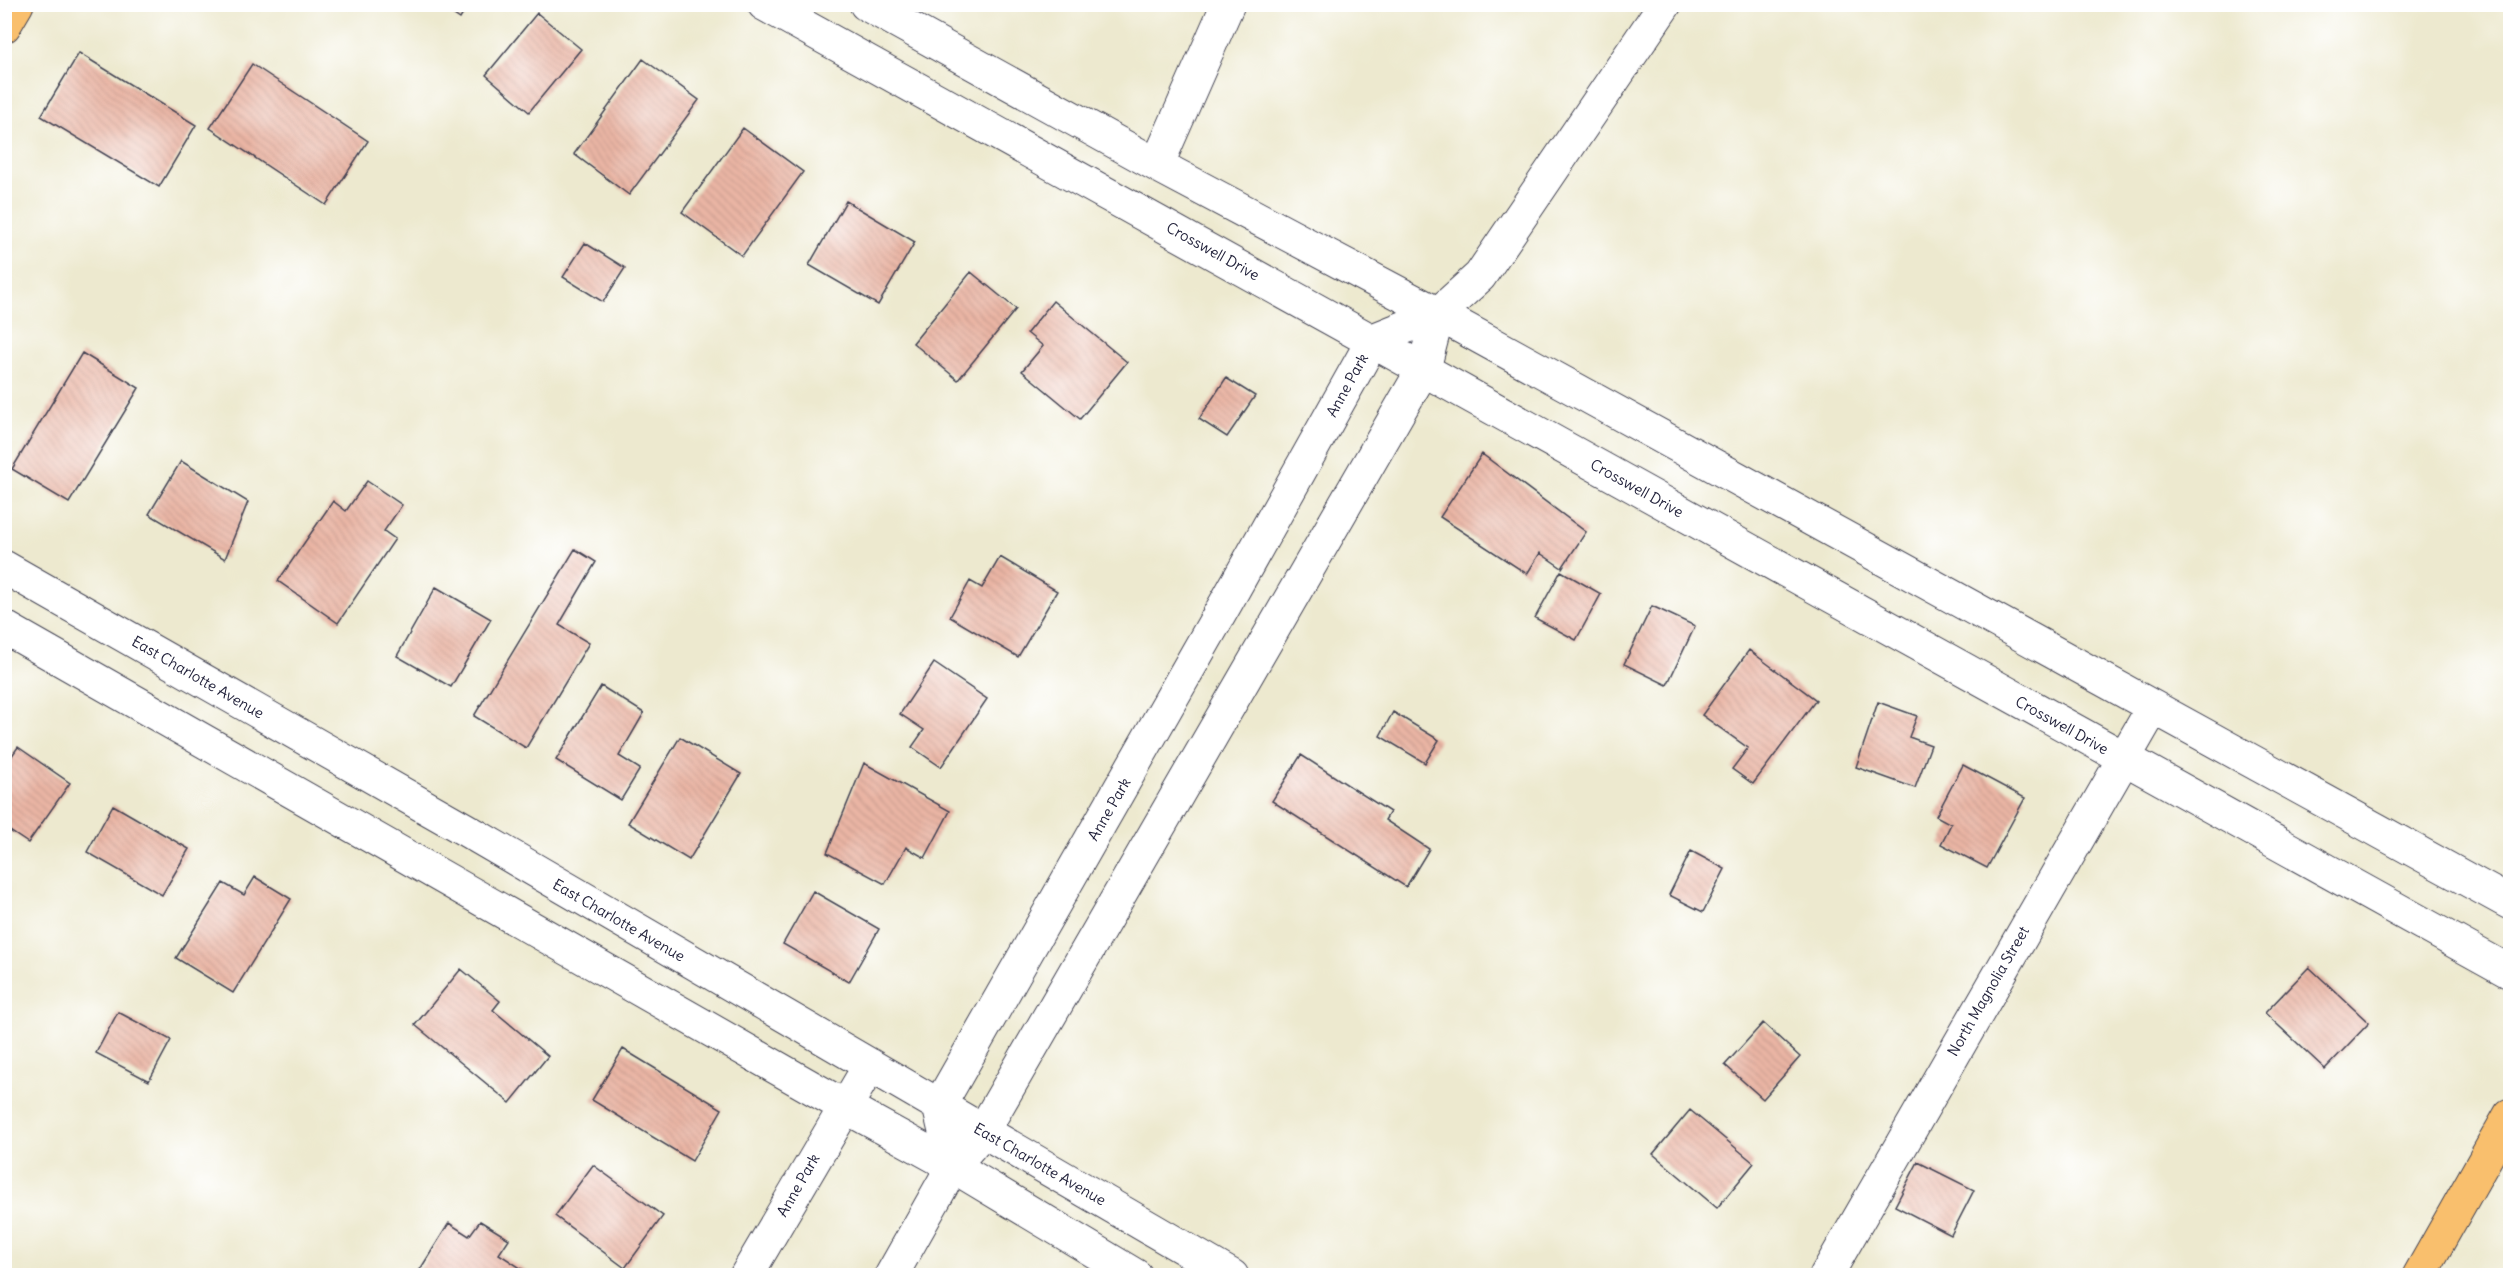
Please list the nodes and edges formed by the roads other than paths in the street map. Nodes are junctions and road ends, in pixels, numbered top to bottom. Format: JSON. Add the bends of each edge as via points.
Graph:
{"nodes":[{"id":1,"x":17,"y":4,"type":"edge"},
{"id":2,"x":764,"y":4,"type":"edge"},
{"id":3,"x":866,"y":4,"type":"edge"},
{"id":4,"x":1228,"y":4,"type":"edge"},
{"id":5,"x":1665,"y":4,"type":"edge"},
{"id":6,"x":4,"y":26,"type":"edge"},
{"id":7,"x":1157,"y":165,"type":"junction"},
{"id":8,"x":1438,"y":314,"type":"junction"},
{"id":9,"x":1373,"y":340,"type":"junction"},
{"id":10,"x":1424,"y":368,"type":"junction"},
{"id":11,"x":4,"y":567,"type":"edge"},
{"id":12,"x":4,"y":627,"type":"edge"},
{"id":13,"x":2152,"y":708,"type":"junction"},
{"id":14,"x":2122,"y":758,"type":"junction"},
{"id":15,"x":2511,"y":903,"type":"edge"},
{"id":16,"x":2511,"y":972,"type":"edge"},
{"id":17,"x":870,"y":1065,"type":"junction"},
{"id":18,"x":844,"y":1106,"type":"junction"},
{"id":19,"x":939,"y":1106,"type":"junction"},
{"id":20,"x":2511,"y":1115,"type":"edge"},
{"id":21,"x":983,"y":1131,"type":"junction"},
{"id":22,"x":953,"y":1166,"type":"junction"},
{"id":23,"x":746,"y":1275,"type":"edge"},
{"id":24,"x":891,"y":1275,"type":"edge"},
{"id":25,"x":1136,"y":1275,"type":"edge"},
{"id":26,"x":1232,"y":1275,"type":"edge"},
{"id":27,"x":1826,"y":1275,"type":"edge"},
{"id":28,"x":2419,"y":1275,"type":"edge"}],
"edges":[{"from":1,"to":6,"type":"main road"},
{"from":2,"to":9,"type":"street","name":"Crosswell Drive"},
{"from":3,"to":7,"type":"street"},
{"from":4,"to":7,"type":"street"},
{"from":5,"to":8,"type":"street","via":[[1480,276]]},
{"from":7,"to":8,"type":"street"},
{"from":8,"to":9,"type":"street","name":"Anne Park"},
{"from":8,"to":10,"type":"street"},
{"from":8,"to":13,"type":"street"},
{"from":9,"to":10,"type":"street","name":"Crosswell Drive"},
{"from":9,"to":19,"type":"street","name":"Anne Park"},
{"from":10,"to":14,"type":"street","name":"Crosswell Drive"},
{"from":10,"to":21,"type":"street"},
{"from":11,"to":17,"type":"street","name":"East Charlotte Avenue"},
{"from":12,"to":18,"type":"street"},
{"from":13,"to":14,"type":"street","name":"North Magnolia Street"},
{"from":13,"to":15,"type":"street"},
{"from":14,"to":16,"type":"street","name":"Crosswell Drive"},
{"from":14,"to":27,"type":"street","name":"North Magnolia Street"},
{"from":17,"to":18,"type":"street","name":"Anne Park"},
{"from":17,"to":19,"type":"street","name":"East Charlotte Avenue"},
{"from":18,"to":22,"type":"street"},
{"from":18,"to":23,"type":"street","name":"Anne Park"},
{"from":19,"to":21,"type":"street","name":"East Charlotte Avenue"},
{"from":19,"to":22,"type":"street"},
{"from":20,"to":28,"type":"main road"},
{"from":21,"to":22,"type":"street"},
{"from":21,"to":26,"type":"street","name":"East Charlotte Avenue"},
{"from":22,"to":24,"type":"street"},
{"from":22,"to":25,"type":"street"}]}
